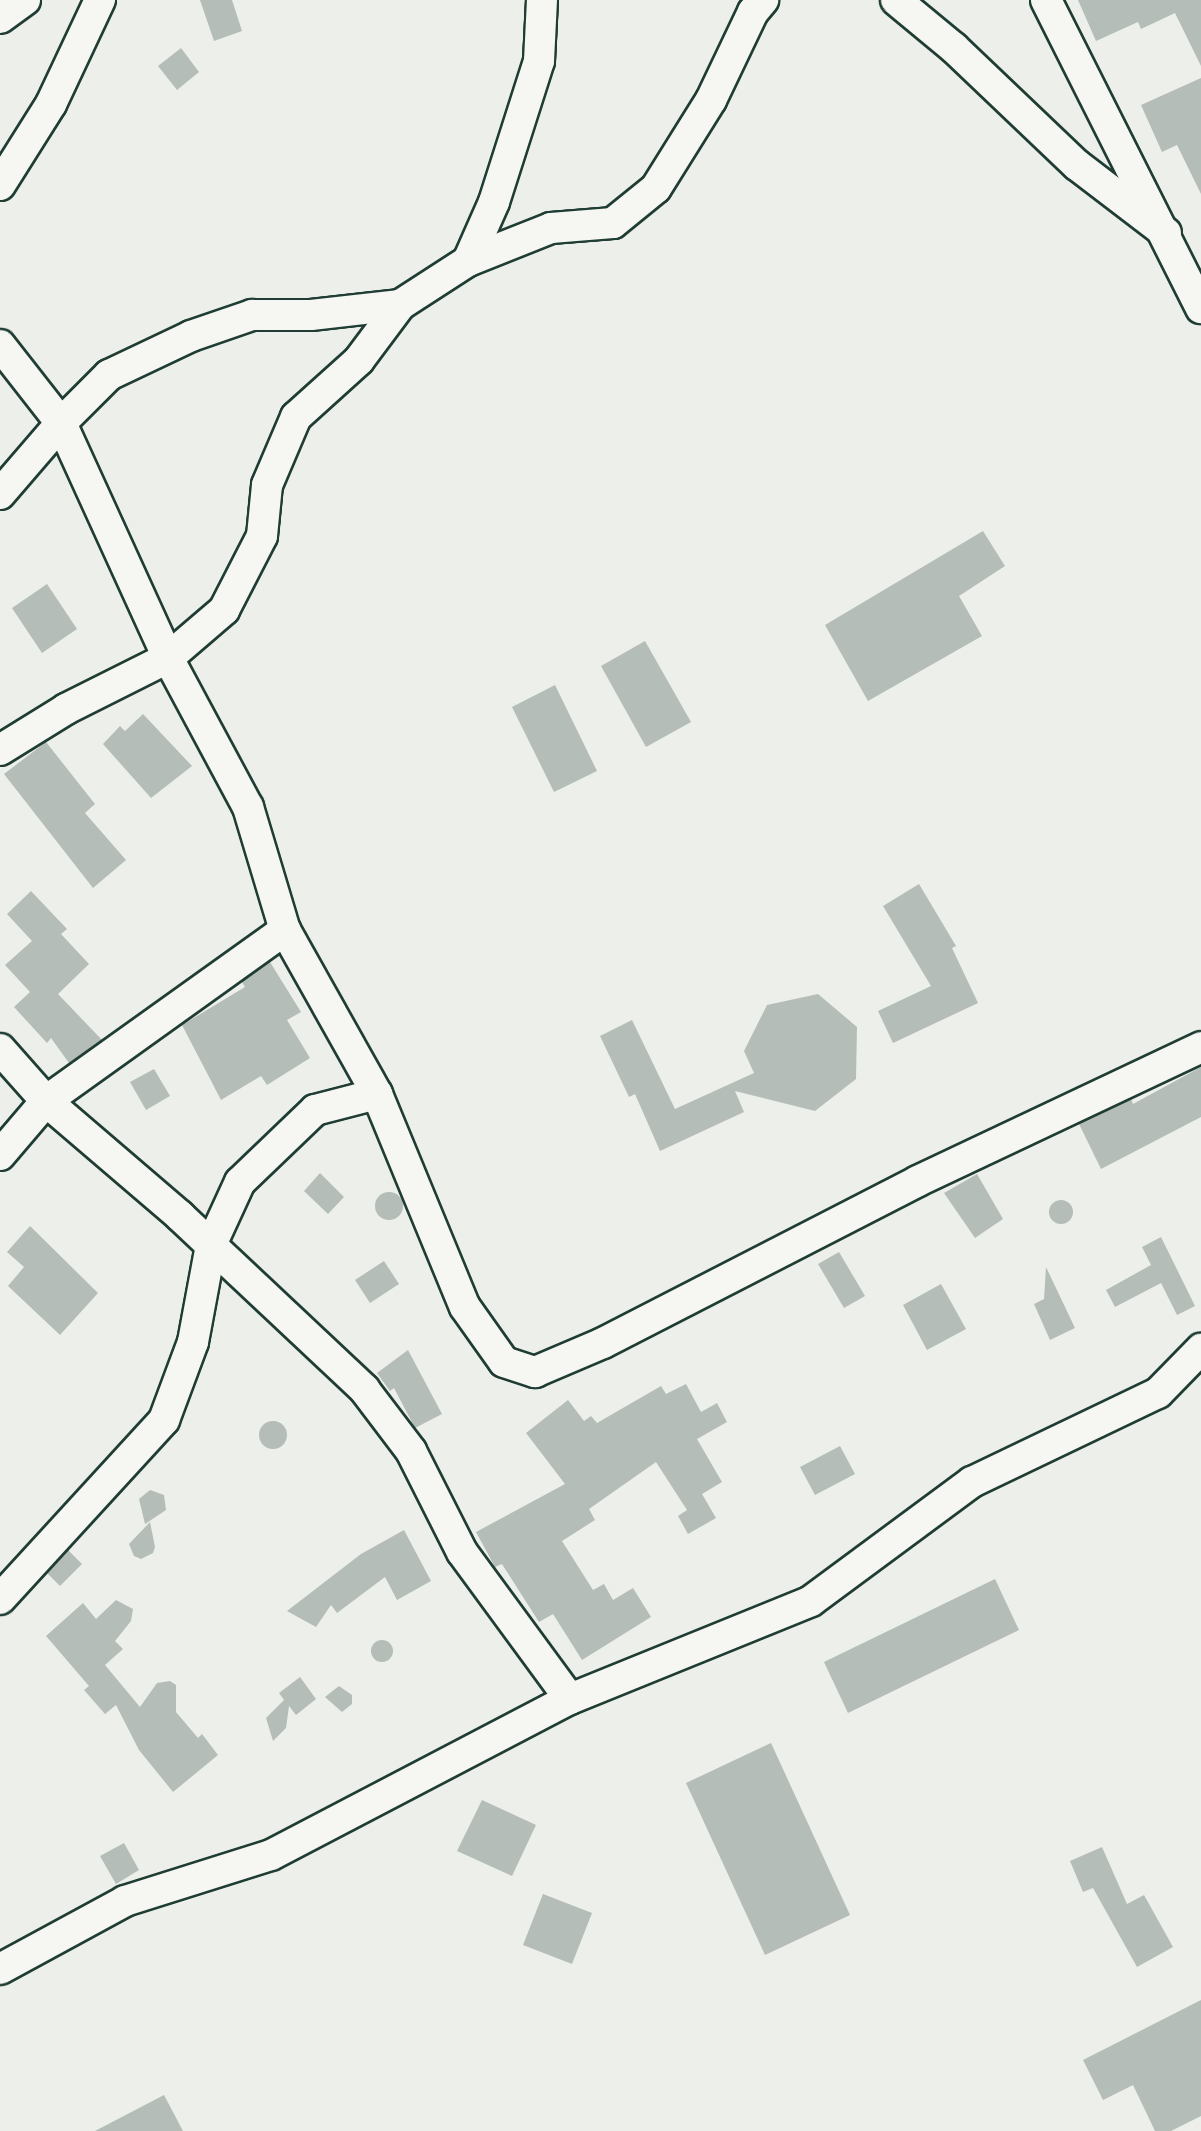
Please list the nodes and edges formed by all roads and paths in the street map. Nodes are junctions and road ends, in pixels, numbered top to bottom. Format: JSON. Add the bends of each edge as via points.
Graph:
{"nodes":[{"id":1,"x":25,"y":0,"type":"edge"},
{"id":2,"x":100,"y":0,"type":"edge"},
{"id":3,"x":542,"y":0,"type":"edge"},
{"id":4,"x":763,"y":0,"type":"edge"},
{"id":5,"x":896,"y":0,"type":"edge"},
{"id":6,"x":1046,"y":0,"type":"edge"},
{"id":7,"x":0,"y":18,"type":"edge"},
{"id":8,"x":0,"y":185,"type":"edge"},
{"id":9,"x":1166,"y":232,"type":"junction"},
{"id":10,"x":468,"y":261,"type":"junction"},
{"id":11,"x":400,"y":305,"type":"junction"},
{"id":12,"x":1201,"y":308,"type":"edge"},
{"id":13,"x":0,"y":345,"type":"edge"},
{"id":14,"x":61,"y":423,"type":"junction"},
{"id":15,"x":0,"y":494,"type":"edge"},
{"id":16,"x":168,"y":658,"type":"junction"},
{"id":17,"x":0,"y":750,"type":"edge"},
{"id":18,"x":285,"y":930,"type":"junction"},
{"id":19,"x":1201,"y":1047,"type":"edge"},
{"id":20,"x":0,"y":1049,"type":"edge"},
{"id":21,"x":376,"y":1094,"type":"junction"},
{"id":22,"x":46,"y":1101,"type":"junction"},
{"id":23,"x":0,"y":1155,"type":"edge"},
{"id":24,"x":211,"y":1245,"type":"junction"},
{"id":25,"x":1201,"y":1349,"type":"edge"},
{"id":26,"x":0,"y":1599,"type":"edge"},
{"id":27,"x":570,"y":1699,"type":"junction"},
{"id":28,"x":0,"y":1969,"type":"edge"}],
"edges":[{"from":1,"to":7,"type":"street"},
{"from":2,"to":8,"type":"street","via":[[51,104]]},
{"from":3,"to":10,"type":"street","via":[[539,61],[495,202]]},
{"from":4,"to":10,"type":"street","via":[[753,12],[711,100],[656,188],[613,223],[551,228]]},
{"from":5,"to":9,"type":"street","via":[[954,48],[1077,165]]},
{"from":6,"to":9,"type":"street"},
{"from":9,"to":12,"type":"street"},
{"from":10,"to":11,"type":"street"},
{"from":11,"to":14,"type":"street","via":[[311,315],[252,315],[234,321],[191,336],[109,375]]},
{"from":11,"to":16,"type":"street","via":[[359,360],[296,417],[267,485],[262,536],[224,610]]},
{"from":13,"to":14,"type":"street"},
{"from":14,"to":15,"type":"street"},
{"from":14,"to":16,"type":"street"},
{"from":16,"to":17,"type":"street","via":[[66,709]]},
{"from":16,"to":18,"type":"street","via":[[248,807]]},
{"from":18,"to":21,"type":"street"},
{"from":18,"to":22,"type":"street"},
{"from":19,"to":21,"type":"street","via":[[918,1181],[674,1309],[535,1372],[504,1362],[465,1307]]},
{"from":20,"to":22,"type":"street"},
{"from":21,"to":24,"type":"street","via":[[315,1110],[240,1182]]},
{"from":22,"to":23,"type":"street"},
{"from":22,"to":24,"type":"street"},
{"from":24,"to":26,"type":"street","via":[[193,1342],[164,1420]]},
{"from":24,"to":27,"type":"street","via":[[364,1389],[411,1451],[462,1552]]},
{"from":25,"to":27,"type":"street","via":[[1158,1393],[972,1482],[811,1601]]},
{"from":27,"to":28,"type":"street","via":[[271,1855],[125,1901]]}]}
